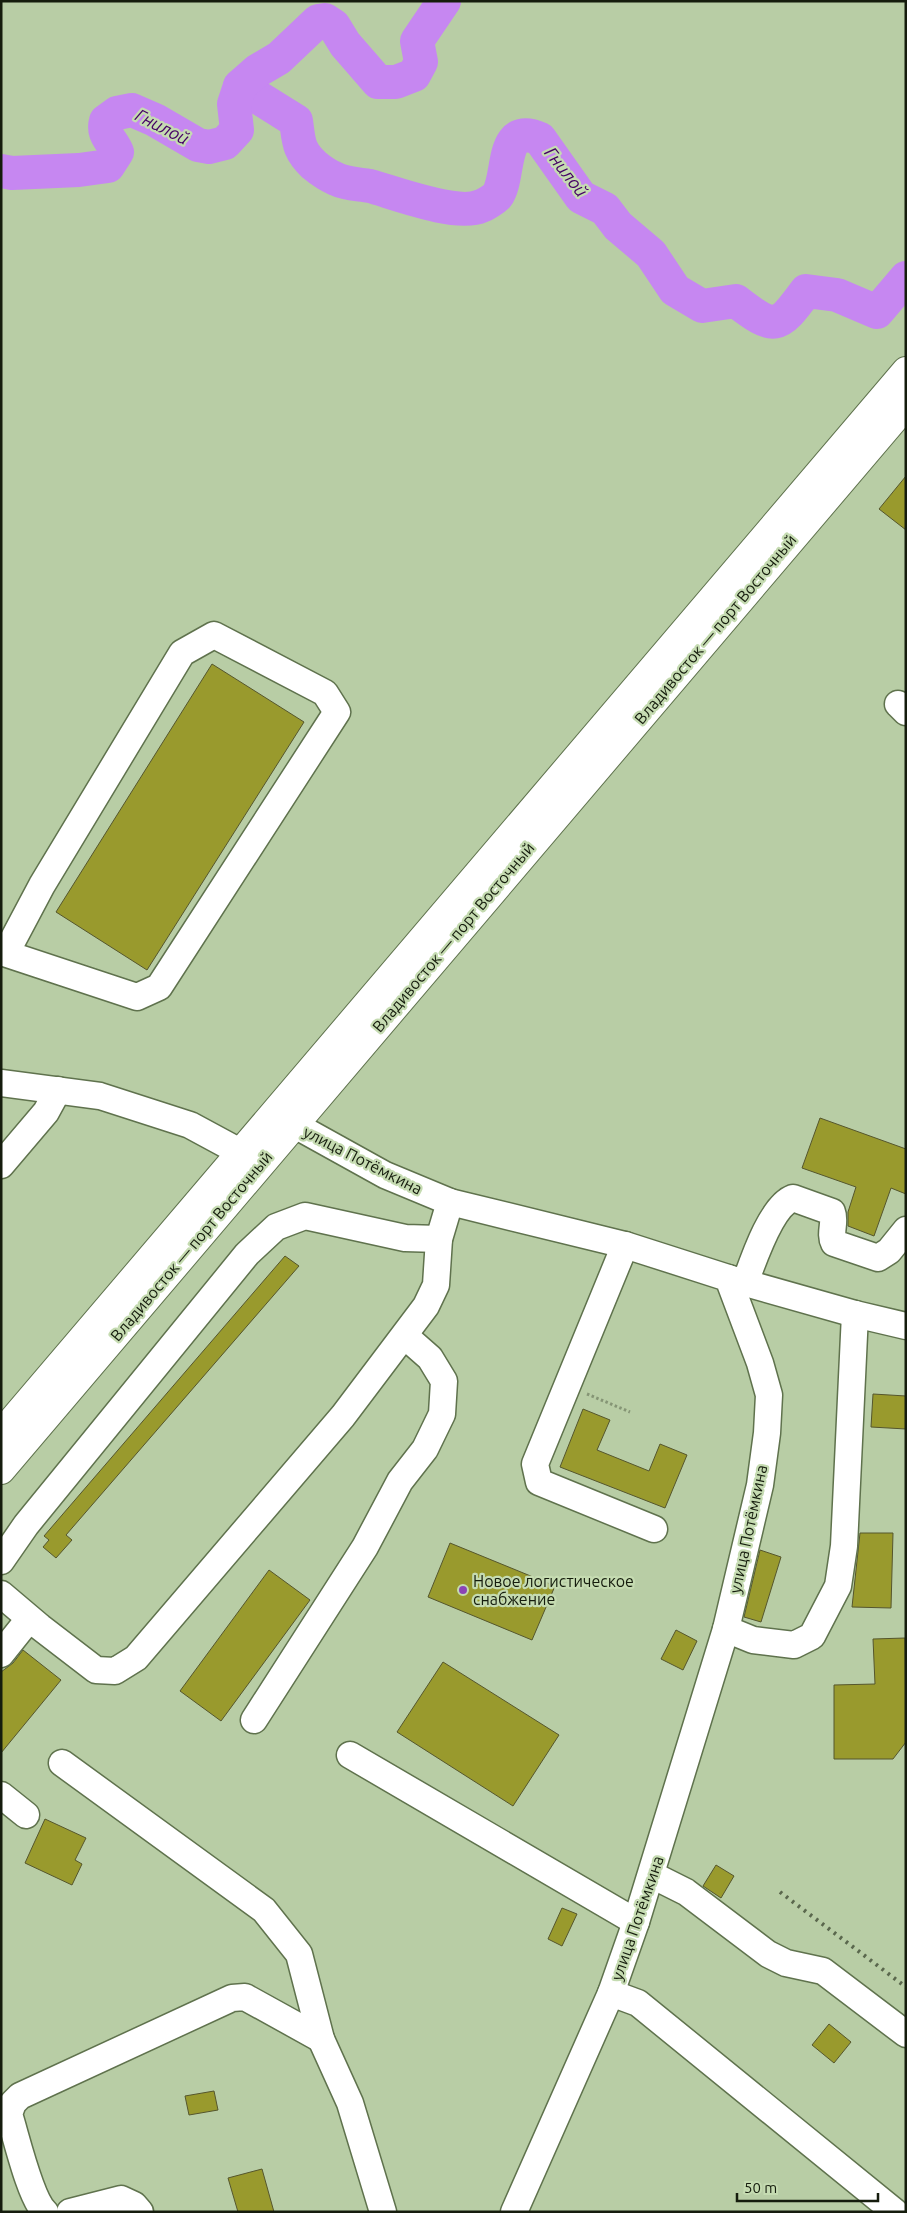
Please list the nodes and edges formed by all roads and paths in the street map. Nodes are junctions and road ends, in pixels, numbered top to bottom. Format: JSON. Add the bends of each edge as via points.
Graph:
{"nodes":[{"id":1,"x":906,"y":371,"type":"edge"},
{"id":2,"x":906,"y":405,"type":"edge"},
{"id":3,"x":3,"y":953,"type":"edge"},
{"id":4,"x":1,"y":1083,"type":"edge"},
{"id":5,"x":58,"y":1090,"type":"junction"},
{"id":6,"x":293,"y":1124,"type":"junction"},
{"id":7,"x":240,"y":1152,"type":"junction"},
{"id":8,"x":1,"y":1165,"type":"edge"},
{"id":9,"x":450,"y":1202,"type":"junction"},
{"id":10,"x":906,"y":1230,"type":"edge"},
{"id":11,"x":439,"y":1239,"type":"junction"},
{"id":12,"x":625,"y":1245,"type":"junction"},
{"id":13,"x":737,"y":1280,"type":"junction"},
{"id":14,"x":855,"y":1314,"type":"junction"},
{"id":15,"x":906,"y":1326,"type":"edge"},
{"id":16,"x":405,"y":1336,"type":"junction"},
{"id":17,"x":568,"y":1386,"type":"junction"},
{"id":18,"x":630,"y":1412,"type":"dead end"},
{"id":19,"x":1,"y":1434,"type":"edge"},
{"id":20,"x":1,"y":1470,"type":"edge"},
{"id":21,"x":654,"y":1529,"type":"dead end"},
{"id":22,"x":1,"y":1561,"type":"edge"},
{"id":23,"x":1,"y":1594,"type":"edge"},
{"id":24,"x":30,"y":1618,"type":"junction"},
{"id":25,"x":726,"y":1629,"type":"junction"},
{"id":26,"x":1,"y":1654,"type":"edge"},
{"id":27,"x":254,"y":1720,"type":"dead end"},
{"id":28,"x":350,"y":1755,"type":"dead end"},
{"id":29,"x":62,"y":1763,"type":"dead end"},
{"id":30,"x":1,"y":1795,"type":"edge"},
{"id":31,"x":26,"y":1815,"type":"dead end"},
{"id":32,"x":652,"y":1875,"type":"junction"},
{"id":33,"x":636,"y":1922,"type":"junction"},
{"id":34,"x":611,"y":1993,"type":"junction"},
{"id":35,"x":906,"y":2034,"type":"edge"},
{"id":36,"x":321,"y":2039,"type":"junction"},
{"id":37,"x":45,"y":2212,"type":"edge"},
{"id":38,"x":70,"y":2212,"type":"edge"},
{"id":39,"x":140,"y":2212,"type":"edge"},
{"id":40,"x":383,"y":2212,"type":"edge"},
{"id":41,"x":514,"y":2212,"type":"edge"},
{"id":42,"x":895,"y":2212,"type":"edge"}],
"edges":[{"from":1,"to":7,"type":"highway","name":"Владивосток — порт Восточный"},
{"from":2,"to":6,"type":"highway","name":"Владивосток — порт Восточный"},
{"from":3,"to":3,"type":"street","via":[[182,653],[214,635],[325,693],[337,712],[159,987],[138,997]]},
{"from":4,"to":5,"type":"street"},
{"from":5,"to":7,"type":"street","via":[[100,1096],[190,1125]]},
{"from":5,"to":8,"type":"street","via":[[46,1112]]},
{"from":6,"to":9,"type":"street","name":"улица Потёмкина","via":[[385,1175]]},
{"from":6,"to":20,"type":"highway","name":"Владивосток — порт Восточный"},
{"from":7,"to":19,"type":"highway","name":"Владивосток — порт Восточный"},
{"from":9,"to":11,"type":"street"},
{"from":9,"to":12,"type":"street","name":"улица Потёмкина"},
{"from":10,"to":13,"type":"street","via":[[889,1251],[878,1258],[834,1243],[831,1238],[832,1212],[793,1198],[778,1209],[754,1259]]},
{"from":11,"to":16,"type":"street","via":[[436,1285]]},
{"from":11,"to":22,"type":"street","via":[[405,1238],[305,1216],[276,1227],[234,1270],[26,1525]]},
{"from":12,"to":13,"type":"street","name":"улица Потёмкина"},
{"from":12,"to":17,"type":"street"},
{"from":13,"to":14,"type":"street"},
{"from":13,"to":25,"type":"street","name":"улица Потёмкина","via":[[769,1395],[760,1485]]},
{"from":14,"to":15,"type":"street"},
{"from":14,"to":25,"type":"street","via":[[844,1546],[838,1586],[812,1636],[794,1645],[753,1640]]},
{"from":16,"to":24,"type":"street","via":[[343,1416],[136,1658],[115,1671],[96,1670]]},
{"from":16,"to":27,"type":"street","via":[[430,1358],[444,1381],[442,1414],[425,1449],[400,1481],[364,1547]]},
{"from":17,"to":18,"type":"path"},
{"from":17,"to":21,"type":"street","via":[[535,1464],[539,1482]]},
{"from":23,"to":24,"type":"street"},
{"from":24,"to":26,"type":"street"},
{"from":25,"to":32,"type":"street","name":"улица Потёмкина"},
{"from":28,"to":33,"type":"street"},
{"from":29,"to":36,"type":"street","via":[[264,1910],[299,1954]]},
{"from":30,"to":31,"type":"street"},
{"from":32,"to":33,"type":"street","name":"улица Потёмкина"},
{"from":32,"to":35,"type":"street","via":[[686,1892],[768,1954],[786,1963],[822,1971]]},
{"from":33,"to":34,"type":"street","name":"улица Потёмкина"},
{"from":34,"to":41,"type":"street","name":"улица Потёмкина"},
{"from":34,"to":42,"type":"street","via":[[638,2003]]},
{"from":36,"to":37,"type":"street","via":[[245,1997],[232,1998],[20,2096],[9,2114],[34,2191]]},
{"from":36,"to":40,"type":"street","via":[[350,2103]]},
{"from":38,"to":39,"type":"street","via":[[121,2199]]}]}
